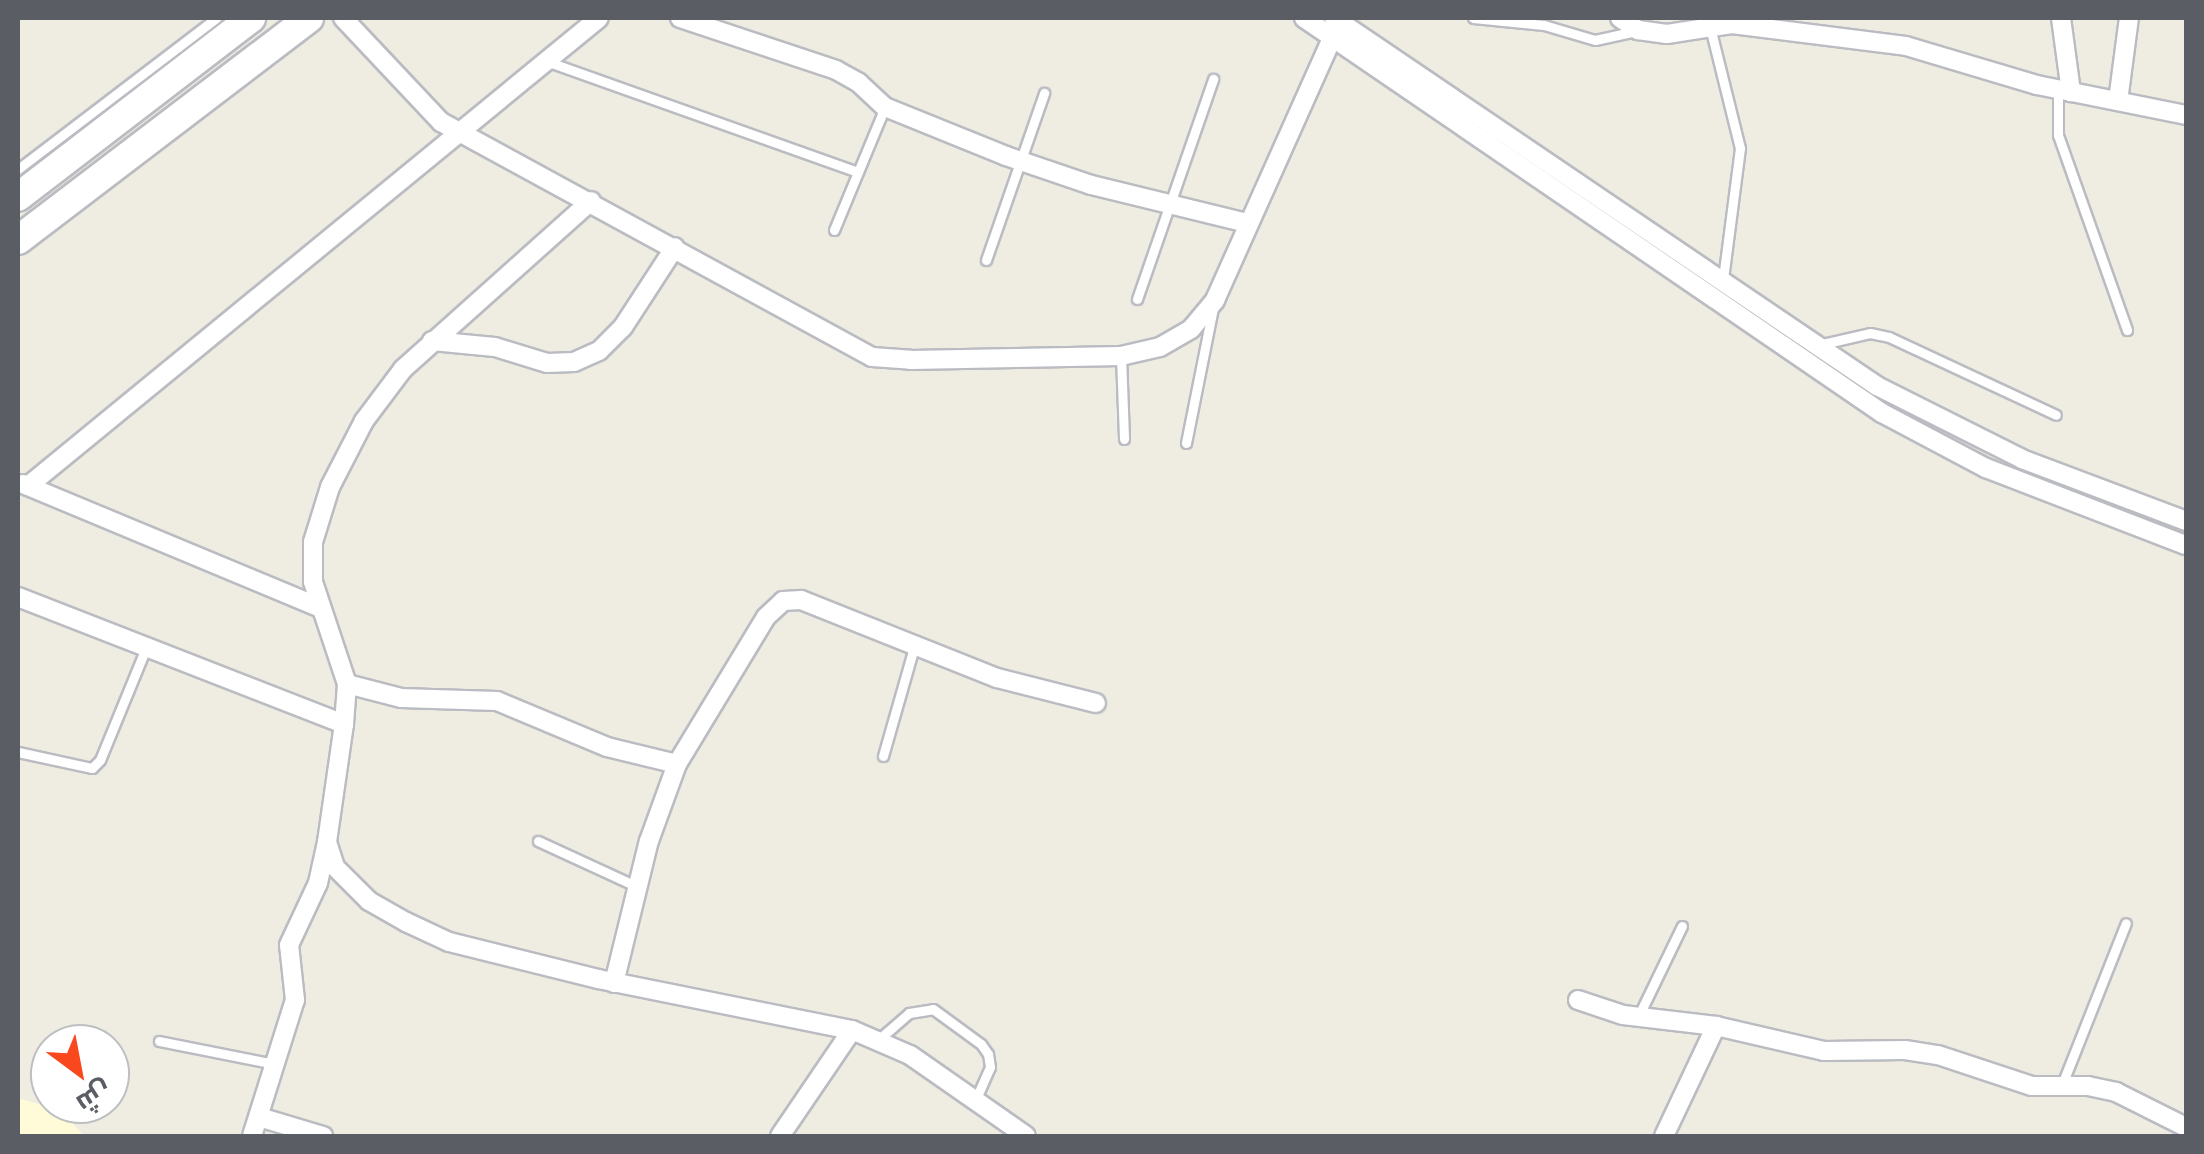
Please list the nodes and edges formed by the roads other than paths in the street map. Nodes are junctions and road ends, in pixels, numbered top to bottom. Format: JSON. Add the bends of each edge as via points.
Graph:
{"nodes":[{"id":1,"x":216,"y":18,"type":"edge"},
{"id":2,"x":251,"y":18,"type":"edge"},
{"id":3,"x":309,"y":18,"type":"edge"},
{"id":4,"x":343,"y":18,"type":"edge"},
{"id":5,"x":599,"y":18,"type":"edge"},
{"id":6,"x":680,"y":18,"type":"edge"},
{"id":7,"x":1304,"y":18,"type":"edge"},
{"id":8,"x":1334,"y":18,"type":"edge"},
{"id":9,"x":1473,"y":18,"type":"edge"},
{"id":10,"x":1620,"y":18,"type":"edge"},
{"id":11,"x":2061,"y":18,"type":"edge"},
{"id":12,"x":2129,"y":18,"type":"edge"},
{"id":13,"x":1710,"y":26,"type":"junction"},
{"id":14,"x":1638,"y":30,"type":"junction"},
{"id":15,"x":1332,"y":38,"type":"junction"},
{"id":16,"x":546,"y":61,"type":"junction"},
{"id":17,"x":1213,"y":80,"type":"dead end"},
{"id":18,"x":2064,"y":91,"type":"junction"},
{"id":19,"x":1044,"y":92,"type":"dead end"},
{"id":20,"x":2118,"y":101,"type":"junction"},
{"id":21,"x":885,"y":107,"type":"junction"},
{"id":22,"x":2186,"y":114,"type":"edge"},
{"id":23,"x":458,"y":132,"type":"junction"},
{"id":24,"x":1021,"y":161,"type":"junction"},
{"id":25,"x":18,"y":169,"type":"edge"},
{"id":26,"x":858,"y":172,"type":"junction"},
{"id":27,"x":18,"y":197,"type":"edge"},
{"id":28,"x":591,"y":201,"type":"junction"},
{"id":29,"x":1167,"y":205,"type":"junction"},
{"id":30,"x":1247,"y":223,"type":"junction"},
{"id":31,"x":834,"y":230,"type":"dead end"},
{"id":32,"x":18,"y":240,"type":"edge"},
{"id":33,"x":675,"y":247,"type":"junction"},
{"id":34,"x":986,"y":260,"type":"dead end"},
{"id":35,"x":1723,"y":279,"type":"junction"},
{"id":36,"x":1138,"y":298,"type":"dead end"},
{"id":37,"x":1215,"y":300,"type":"junction"},
{"id":38,"x":2127,"y":330,"type":"dead end"},
{"id":39,"x":432,"y":341,"type":"junction"},
{"id":40,"x":1818,"y":345,"type":"junction"},
{"id":41,"x":1121,"y":356,"type":"junction"},
{"id":42,"x":2056,"y":416,"type":"dead end"},
{"id":43,"x":1124,"y":438,"type":"dead end"},
{"id":44,"x":1186,"y":443,"type":"dead end"},
{"id":45,"x":23,"y":484,"type":"edge"},
{"id":46,"x":2186,"y":521,"type":"edge"},
{"id":47,"x":2186,"y":544,"type":"edge"},
{"id":48,"x":18,"y":597,"type":"edge"},
{"id":49,"x":321,"y":608,"type":"junction"},
{"id":50,"x":147,"y":646,"type":"junction"},
{"id":51,"x":914,"y":648,"type":"junction"},
{"id":52,"x":347,"y":684,"type":"junction"},
{"id":53,"x":1096,"y":703,"type":"dead end"},
{"id":54,"x":344,"y":724,"type":"junction"},
{"id":55,"x":18,"y":752,"type":"edge"},
{"id":56,"x":883,"y":756,"type":"dead end"},
{"id":57,"x":677,"y":764,"type":"junction"},
{"id":58,"x":538,"y":841,"type":"dead end"},
{"id":59,"x":327,"y":842,"type":"junction"},
{"id":60,"x":638,"y":887,"type":"junction"},
{"id":61,"x":2126,"y":922,"type":"dead end"},
{"id":62,"x":1682,"y":926,"type":"dead end"},
{"id":63,"x":614,"y":982,"type":"junction"},
{"id":64,"x":1578,"y":1000,"type":"dead end"},
{"id":65,"x":1638,"y":1017,"type":"junction"},
{"id":66,"x":1716,"y":1026,"type":"junction"},
{"id":67,"x":852,"y":1030,"type":"junction"},
{"id":68,"x":878,"y":1040,"type":"junction"},
{"id":69,"x":159,"y":1041,"type":"dead end"},
{"id":70,"x":275,"y":1064,"type":"junction"},
{"id":71,"x":2061,"y":1086,"type":"junction"},
{"id":72,"x":974,"y":1101,"type":"junction"},
{"id":73,"x":259,"y":1117,"type":"junction"},
{"id":74,"x":2186,"y":1127,"type":"edge"},
{"id":75,"x":252,"y":1136,"type":"edge"},
{"id":76,"x":323,"y":1136,"type":"edge"},
{"id":77,"x":780,"y":1136,"type":"edge"},
{"id":78,"x":1026,"y":1136,"type":"edge"},
{"id":79,"x":1664,"y":1136,"type":"edge"}],
"edges":[{"from":1,"to":25,"type":"lane"},
{"from":2,"to":27,"type":"main road"},
{"from":3,"to":32,"type":"main road"},
{"from":4,"to":23,"type":"street","via":[[396,78]]},
{"from":5,"to":16,"type":"street"},
{"from":6,"to":21,"type":"street","via":[[836,70]]},
{"from":7,"to":15,"type":"street"},
{"from":8,"to":35,"type":"street"},
{"from":9,"to":14,"type":"lane","via":[[1544,25],[1595,40]]},
{"from":10,"to":14,"type":"street"},
{"from":11,"to":18,"type":"street"},
{"from":12,"to":20,"type":"street"},
{"from":13,"to":14,"type":"street","via":[[1667,34]]},
{"from":13,"to":18,"type":"street","via":[[1784,28],[1906,46]]},
{"from":13,"to":35,"type":"lane","via":[[1740,148]]},
{"from":15,"to":30,"type":"street"},
{"from":15,"to":47,"type":"street","via":[[1882,412],[1986,468]]},
{"from":16,"to":23,"type":"street"},
{"from":16,"to":26,"type":"lane"},
{"from":17,"to":29,"type":"lane"},
{"from":18,"to":20,"type":"street"},
{"from":18,"to":38,"type":"lane","via":[[2058,135]]},
{"from":19,"to":24,"type":"lane"},
{"from":20,"to":22,"type":"street"},
{"from":21,"to":24,"type":"street"},
{"from":21,"to":26,"type":"lane"},
{"from":23,"to":28,"type":"street"},
{"from":23,"to":45,"type":"street"},
{"from":24,"to":29,"type":"street"},
{"from":24,"to":34,"type":"lane"},
{"from":26,"to":31,"type":"lane"},
{"from":28,"to":33,"type":"street"},
{"from":28,"to":39,"type":"street"},
{"from":29,"to":30,"type":"street"},
{"from":29,"to":36,"type":"lane"},
{"from":30,"to":37,"type":"street"},
{"from":33,"to":39,"type":"street","via":[[623,326],[599,351],[574,362]]},
{"from":33,"to":41,"type":"street","via":[[872,356]]},
{"from":35,"to":40,"type":"street"},
{"from":37,"to":41,"type":"street","via":[[1191,329],[1160,347]]},
{"from":37,"to":44,"type":"lane"},
{"from":39,"to":49,"type":"street","via":[[364,421],[330,488],[313,542]]},
{"from":40,"to":42,"type":"lane","via":[[1870,334],[1890,337]]},
{"from":40,"to":46,"type":"street","via":[[1877,386],[2022,459]]},
{"from":41,"to":43,"type":"lane"},
{"from":45,"to":49,"type":"street"},
{"from":48,"to":50,"type":"street"},
{"from":49,"to":52,"type":"street"},
{"from":50,"to":54,"type":"street"},
{"from":50,"to":55,"type":"lane","via":[[92,768]]},
{"from":51,"to":53,"type":"street"},
{"from":51,"to":56,"type":"lane"},
{"from":51,"to":57,"type":"street","via":[[801,600],[783,601],[766,617]]},
{"from":52,"to":54,"type":"street"},
{"from":52,"to":57,"type":"street","via":[[401,698],[497,701],[607,747]]},
{"from":54,"to":59,"type":"street"},
{"from":57,"to":60,"type":"street"},
{"from":58,"to":60,"type":"lane"},
{"from":59,"to":63,"type":"street","via":[[335,867],[369,901],[406,922],[449,942]]},
{"from":59,"to":70,"type":"street","via":[[318,883],[289,946],[296,1000]]},
{"from":60,"to":63,"type":"street"},
{"from":61,"to":71,"type":"lane"},
{"from":62,"to":65,"type":"lane"},
{"from":63,"to":67,"type":"street"},
{"from":64,"to":65,"type":"street"},
{"from":65,"to":66,"type":"street"},
{"from":66,"to":71,"type":"street","via":[[1824,1051],[1938,1055],[2032,1086]]},
{"from":66,"to":79,"type":"street"},
{"from":67,"to":68,"type":"street"},
{"from":67,"to":77,"type":"street"},
{"from":68,"to":72,"type":"street"},
{"from":68,"to":72,"type":"lane","via":[[910,1013],[932,1009],[988,1054],[990,1067]]},
{"from":69,"to":70,"type":"lane"},
{"from":70,"to":73,"type":"street"},
{"from":71,"to":74,"type":"street","via":[[2116,1092]]},
{"from":72,"to":78,"type":"street"},
{"from":73,"to":75,"type":"street"},
{"from":73,"to":76,"type":"street"}]}
